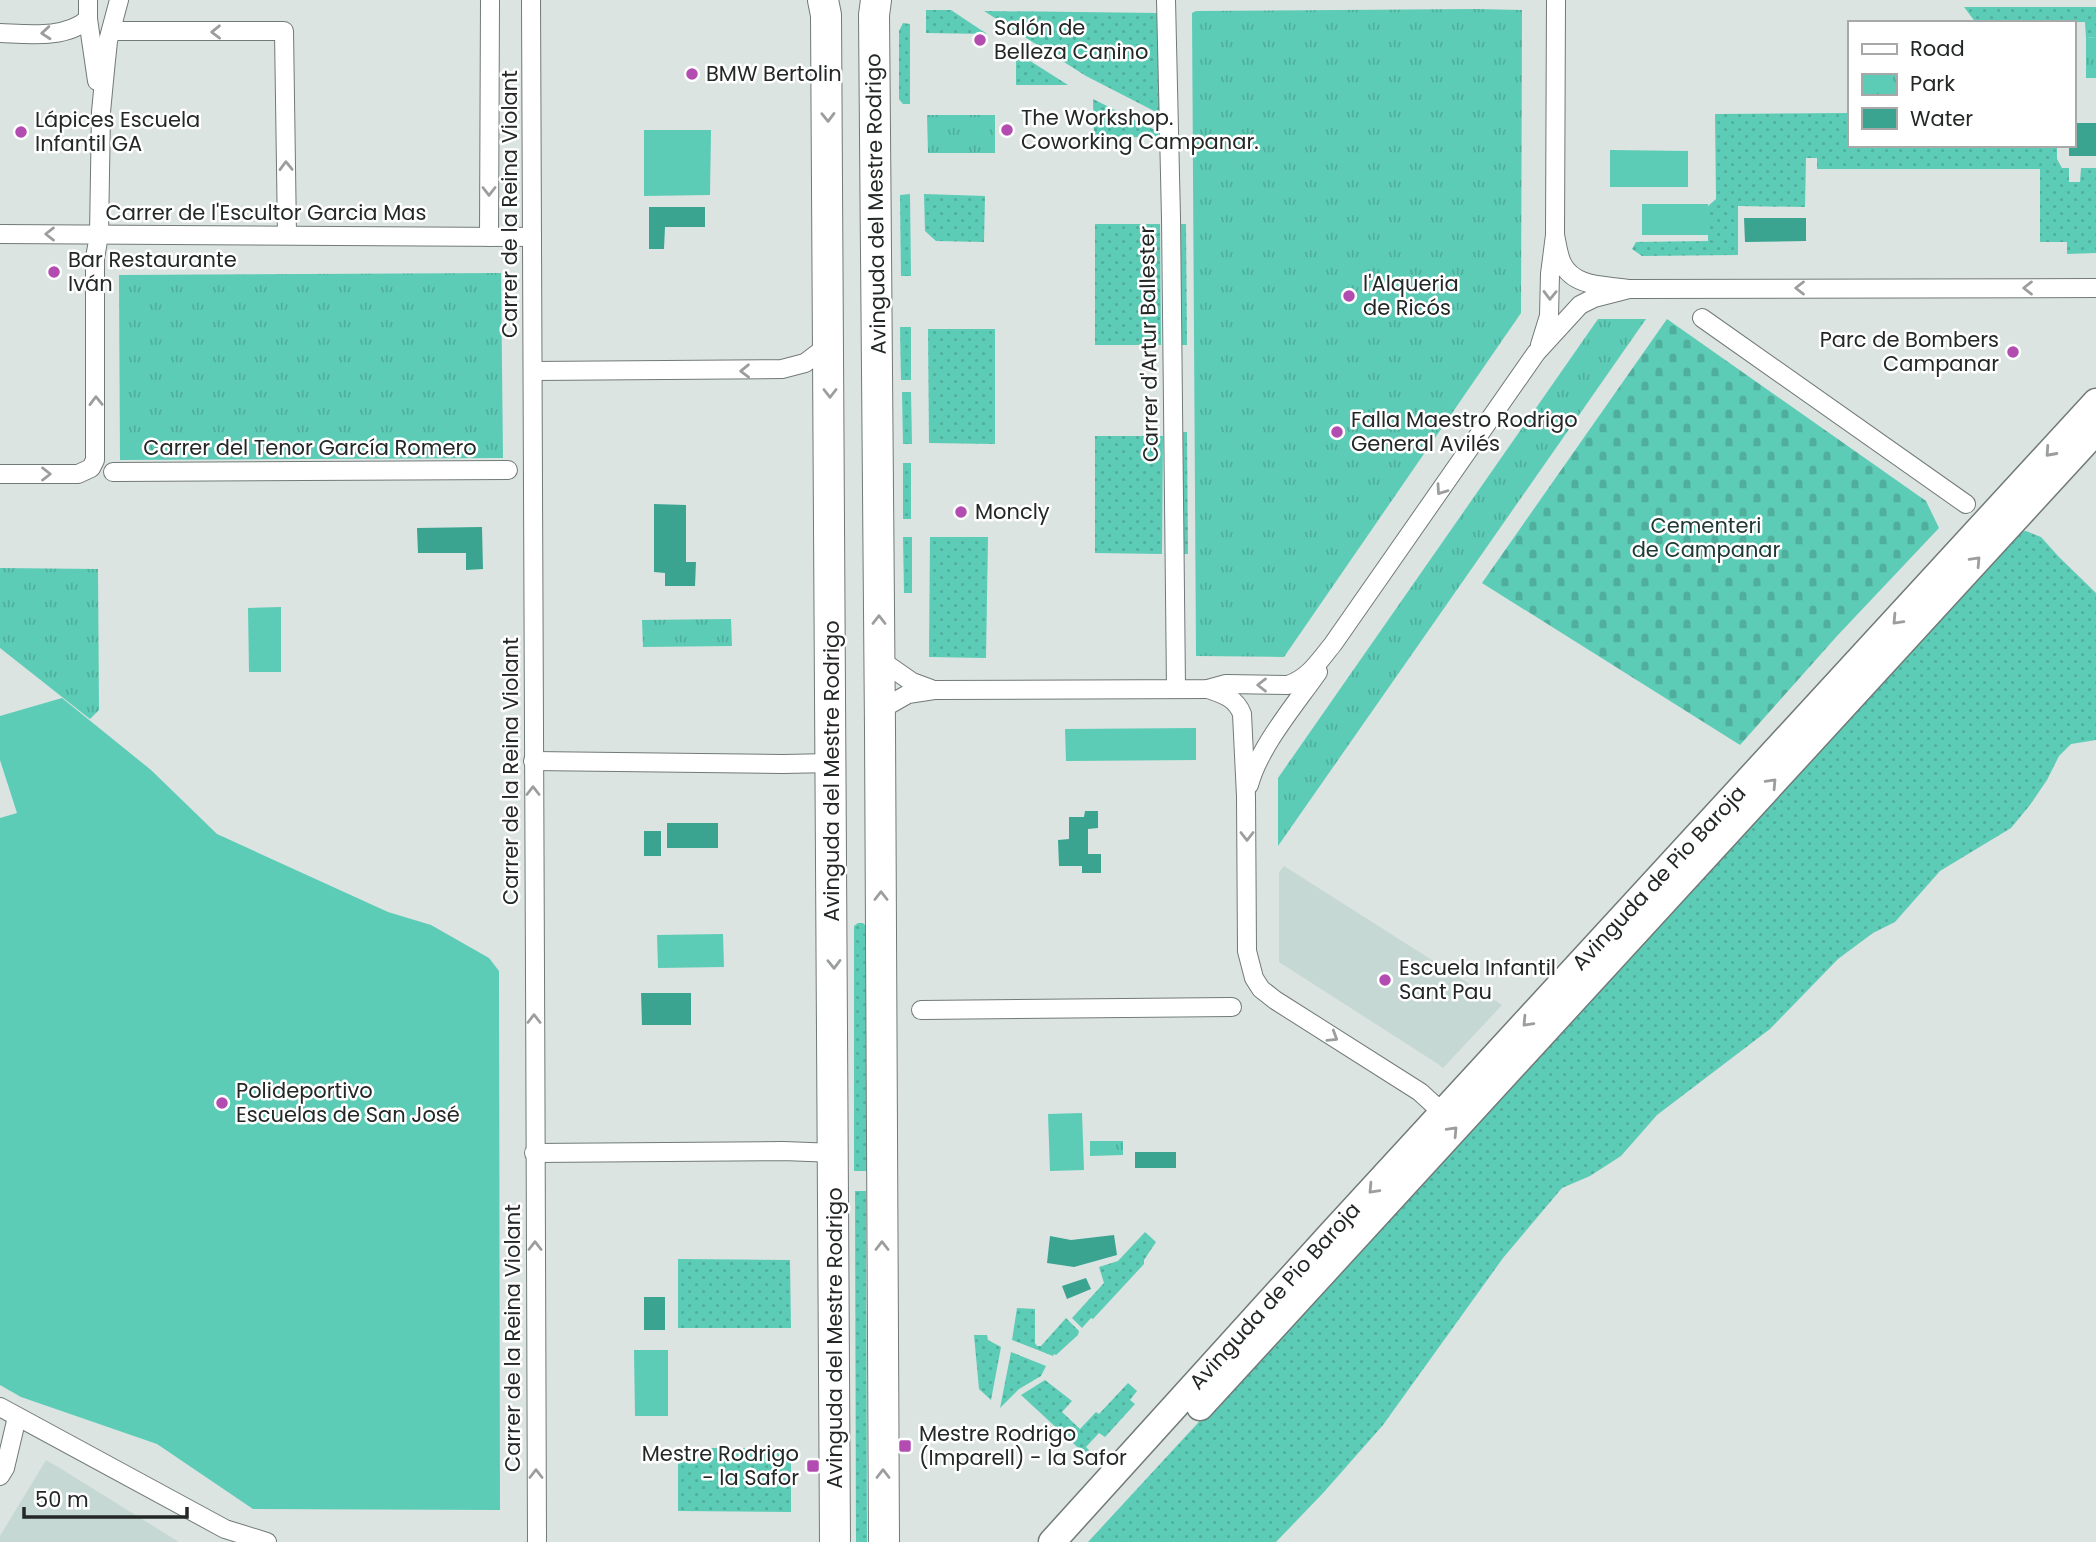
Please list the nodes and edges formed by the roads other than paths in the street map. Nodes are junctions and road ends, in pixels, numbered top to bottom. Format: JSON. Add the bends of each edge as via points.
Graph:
{"nodes":[{"id":1,"x":88,"y":0,"type":"edge"},
{"id":2,"x":120,"y":0,"type":"edge"},
{"id":3,"x":490,"y":0,"type":"edge"},
{"id":4,"x":531,"y":0,"type":"edge"},
{"id":5,"x":823,"y":0,"type":"edge"},
{"id":6,"x":876,"y":0,"type":"edge"},
{"id":7,"x":1166,"y":0,"type":"edge"},
{"id":8,"x":1556,"y":0,"type":"edge"},
{"id":9,"x":88,"y":19,"type":"junction"},
{"id":10,"x":111,"y":32,"type":"junction"},
{"id":11,"x":0,"y":33,"type":"edge"},
{"id":12,"x":101,"y":112,"type":"junction"},
{"id":13,"x":0,"y":234,"type":"edge"},
{"id":14,"x":99,"y":234,"type":"junction"},
{"id":15,"x":287,"y":235,"type":"junction"},
{"id":16,"x":1555,"y":235,"type":"junction"},
{"id":17,"x":489,"y":237,"type":"junction"},
{"id":18,"x":532,"y":237,"type":"junction"},
{"id":19,"x":2096,"y":288,"type":"edge"},
{"id":20,"x":1629,"y":289,"type":"junction"},
{"id":21,"x":1702,"y":318,"type":"dead end"},
{"id":22,"x":830,"y":344,"type":"junction"},
{"id":23,"x":1536,"y":353,"type":"junction"},
{"id":24,"x":534,"y":371,"type":"junction"},
{"id":25,"x":2096,"y":402,"type":"edge"},
{"id":26,"x":2096,"y":430,"type":"edge"},
{"id":27,"x":508,"y":470,"type":"dead end"},
{"id":28,"x":113,"y":472,"type":"dead end"},
{"id":29,"x":0,"y":474,"type":"edge"},
{"id":30,"x":1966,"y":504,"type":"dead end"},
{"id":31,"x":1333,"y":644,"type":"junction"},
{"id":32,"x":879,"y":659,"type":"junction"},
{"id":33,"x":1176,"y":688,"type":"junction"},
{"id":34,"x":1208,"y":688,"type":"junction"},
{"id":35,"x":934,"y":690,"type":"junction"},
{"id":36,"x":880,"y":710,"type":"junction"},
{"id":37,"x":533,"y":761,"type":"junction"},
{"id":38,"x":832,"y":763,"type":"junction"},
{"id":39,"x":1246,"y":796,"type":"junction"},
{"id":40,"x":1232,"y":1007,"type":"dead end"},
{"id":41,"x":921,"y":1010,"type":"dead end"},
{"id":42,"x":1443,"y":1112,"type":"junction"},
{"id":43,"x":534,"y":1153,"type":"junction"},
{"id":44,"x":836,"y":1153,"type":"junction"},
{"id":45,"x":0,"y":1407,"type":"edge"},
{"id":46,"x":17,"y":1417,"type":"junction"},
{"id":47,"x":0,"y":1476,"type":"edge"},
{"id":48,"x":267,"y":1542,"type":"edge"},
{"id":49,"x":537,"y":1542,"type":"edge"},
{"id":50,"x":835,"y":1542,"type":"edge"},
{"id":51,"x":884,"y":1542,"type":"edge"},
{"id":52,"x":1052,"y":1542,"type":"edge"},
{"id":53,"x":1076,"y":1542,"type":"edge"}],
"edges":[{"from":1,"to":9,"type":"street"},
{"from":2,"to":10,"type":"street"},
{"from":3,"to":17,"type":"street","name":"Carrer de la Reina Violant","one_way":true},
{"from":4,"to":18,"type":"street","name":"Carrer de la Reina Violant"},
{"from":5,"to":22,"type":"main road","name":"Avinguda del Mestre Rodrigo","one_way":true},
{"from":32,"to":6,"type":"main road","name":"Avinguda del Mestre Rodrigo","one_way":true},
{"from":7,"to":33,"type":"street","name":"Carrer d'Artur Ballester"},
{"from":8,"to":16,"type":"street"},
{"from":9,"to":11,"type":"street","one_way":true,"via":[[65,31]]},
{"from":9,"to":12,"type":"street"},
{"from":10,"to":12,"type":"street"},
{"from":15,"to":10,"type":"street","one_way":true,"via":[[284,31]]},
{"from":12,"to":14,"type":"street"},
{"from":14,"to":13,"type":"street","name":"Carrer de l'Escultor Garcia Mas","one_way":true},
{"from":14,"to":15,"type":"street","name":"Carrer de l'Escultor Garcia Mas"},
{"from":29,"to":14,"type":"street","one_way":true,"via":[[78,474],[91,468],[96,452],[94,258]]},
{"from":15,"to":17,"type":"street","name":"Carrer de l'Escultor Garcia Mas"},
{"from":16,"to":20,"type":"street","via":[[1562,262],[1579,280]]},
{"from":16,"to":23,"type":"street","one_way":true,"via":[[1549,316]]},
{"from":17,"to":18,"type":"street","name":"Carrer de l'Escultor Garcia Mas"},
{"from":18,"to":24,"type":"street","name":"Carrer de la Reina Violant"},
{"from":19,"to":20,"type":"street","one_way":true},
{"from":20,"to":23,"type":"street","via":[[1580,306]]},
{"from":21,"to":30,"type":"street"},
{"from":22,"to":24,"type":"street","one_way":true,"via":[[805,363],[782,369]]},
{"from":22,"to":38,"type":"main road","name":"Avinguda del Mestre Rodrigo","one_way":true},
{"from":23,"to":31,"type":"street","one_way":true},
{"from":24,"to":37,"type":"street","name":"Carrer de la Reina Violant"},
{"from":25,"to":42,"type":"main road","name":"Avinguda de Pio Baroja","one_way":true},
{"from":53,"to":26,"type":"main road","name":"Avinguda de Pio Baroja","one_way":true},
{"from":27,"to":28,"type":"street","name":"Carrer del Tenor García Romero"},
{"from":31,"to":34,"type":"street","one_way":true,"via":[[1297,682]]},
{"from":31,"to":39,"type":"street","via":[[1264,750]]},
{"from":32,"to":35,"type":"street","via":[[912,682]]},
{"from":32,"to":36,"type":"main road","name":"Avinguda del Mestre Rodrigo"},
{"from":33,"to":34,"type":"street"},
{"from":33,"to":35,"type":"street"},
{"from":34,"to":39,"type":"street","via":[[1226,695],[1242,714]]},
{"from":35,"to":36,"type":"street","via":[[908,694]]},
{"from":51,"to":36,"type":"main road","name":"Avinguda del Mestre Rodrigo","one_way":true},
{"from":37,"to":38,"type":"street"},
{"from":43,"to":37,"type":"street","name":"Carrer de la Reina Violant","one_way":true},
{"from":38,"to":44,"type":"main road","name":"Avinguda del Mestre Rodrigo","one_way":true},
{"from":39,"to":42,"type":"street","one_way":true,"via":[[1249,963],[1254,978],[1275,1000],[1412,1087]]},
{"from":40,"to":41,"type":"street"},
{"from":42,"to":52,"type":"main road","name":"Avinguda de Pio Baroja","one_way":true},
{"from":43,"to":44,"type":"street"},
{"from":49,"to":43,"type":"street","name":"Carrer de la Reina Violant","one_way":true},
{"from":44,"to":50,"type":"main road","name":"Avinguda del Mestre Rodrigo"},
{"from":45,"to":46,"type":"street"},
{"from":46,"to":47,"type":"street"},
{"from":46,"to":48,"type":"street","via":[[225,1529]]}]}
